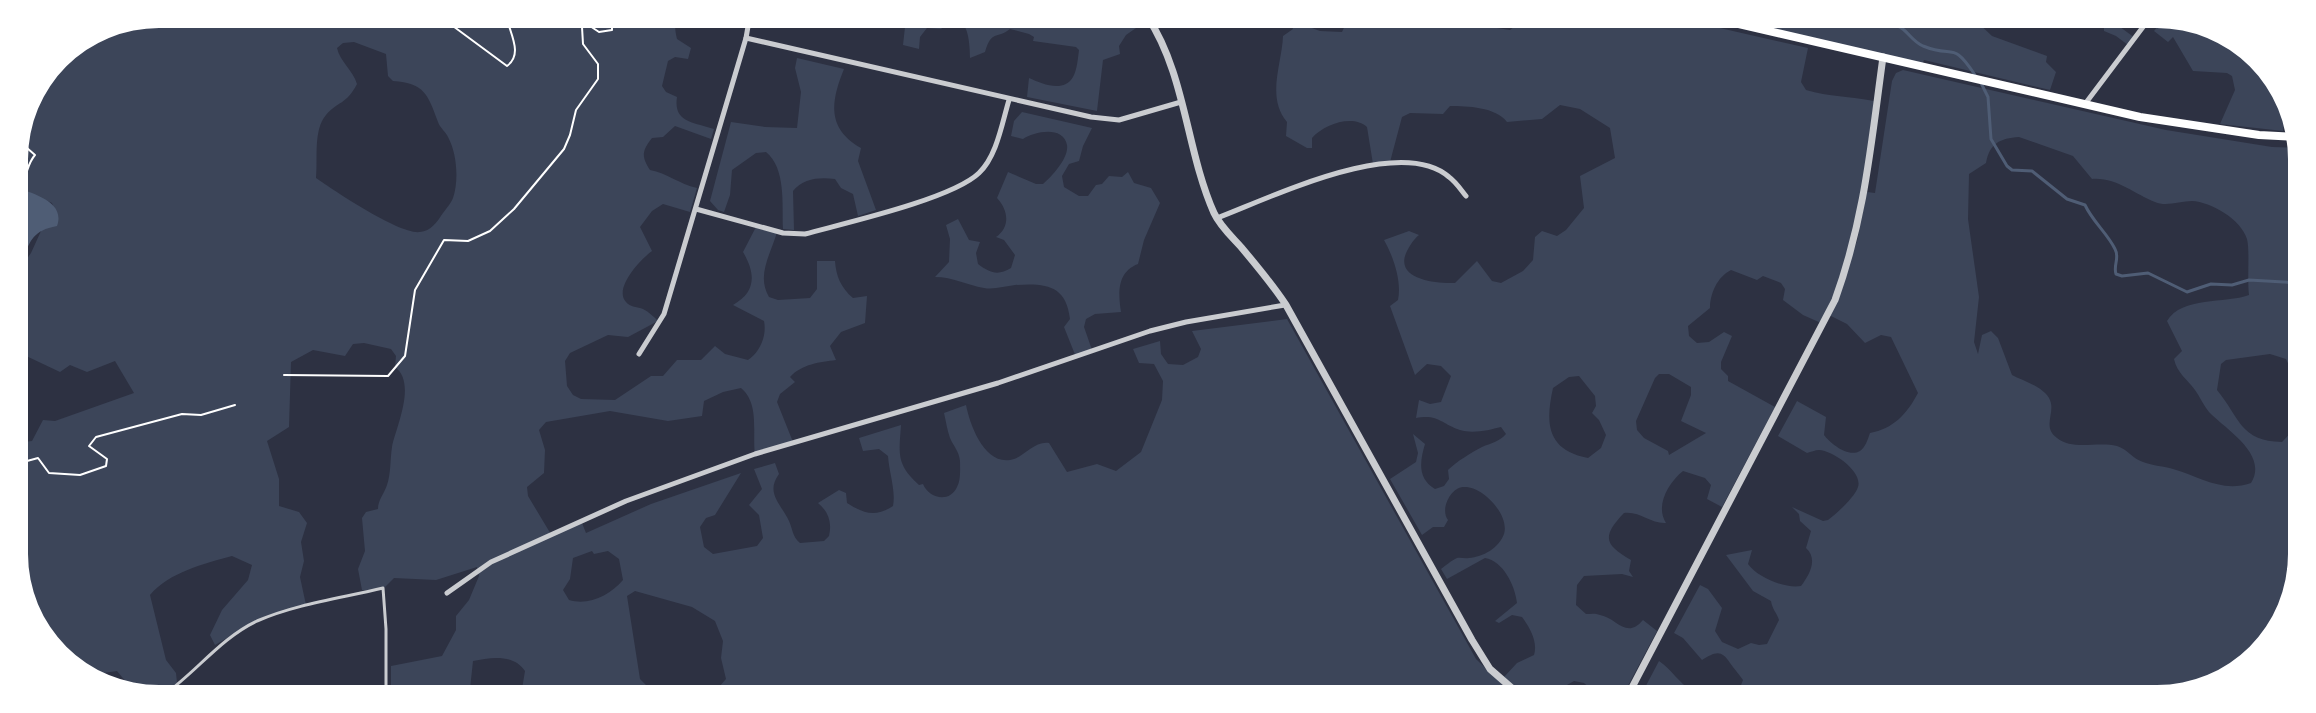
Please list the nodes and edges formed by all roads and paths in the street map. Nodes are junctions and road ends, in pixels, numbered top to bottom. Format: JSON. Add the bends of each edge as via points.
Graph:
{"nodes":[{"id":1,"x":456,"y":28,"type":"edge"},
{"id":2,"x":509,"y":28,"type":"edge"},
{"id":3,"x":582,"y":28,"type":"edge"},
{"id":4,"x":593,"y":28,"type":"edge"},
{"id":5,"x":612,"y":28,"type":"edge"},
{"id":6,"x":748,"y":28,"type":"edge"},
{"id":7,"x":1154,"y":28,"type":"edge"},
{"id":8,"x":1757,"y":28,"type":"edge"},
{"id":9,"x":2142,"y":28,"type":"edge"},
{"id":10,"x":746,"y":38,"type":"junction"},
{"id":11,"x":1883,"y":57,"type":"junction"},
{"id":12,"x":1009,"y":100,"type":"junction"},
{"id":13,"x":1181,"y":102,"type":"junction"},
{"id":14,"x":2085,"y":104,"type":"junction"},
{"id":15,"x":2285,"y":136,"type":"edge"},
{"id":16,"x":28,"y":149,"type":"edge"},
{"id":17,"x":28,"y":167,"type":"edge"},
{"id":18,"x":1466,"y":196,"type":"dead end"},
{"id":19,"x":696,"y":209,"type":"junction"},
{"id":20,"x":1216,"y":218,"type":"junction"},
{"id":21,"x":1286,"y":305,"type":"junction"},
{"id":22,"x":639,"y":354,"type":"dead end"},
{"id":23,"x":284,"y":375,"type":"dead end"},
{"id":24,"x":235,"y":405,"type":"dead end"},
{"id":25,"x":28,"y":461,"type":"edge"},
{"id":26,"x":447,"y":593,"type":"dead end"},
{"id":27,"x":178,"y":685,"type":"edge"},
{"id":28,"x":386,"y":685,"type":"edge"},
{"id":29,"x":1508,"y":685,"type":"edge"},
{"id":30,"x":1633,"y":685,"type":"edge"}],
"edges":[{"from":1,"to":2,"type":"path","via":[[507,66],[516,53]]},
{"from":3,"to":23,"type":"path","via":[[583,44],[598,64],[598,79],[576,110],[564,149],[490,231],[468,241],[444,240],[415,290],[405,356],[388,376]]},
{"from":4,"to":5,"type":"path"},
{"from":6,"to":10,"type":"street"},
{"from":7,"to":13,"type":"street"},
{"from":8,"to":11,"type":"main road"},
{"from":9,"to":14,"type":"street"},
{"from":10,"to":12,"type":"street"},
{"from":10,"to":19,"type":"street"},
{"from":11,"to":14,"type":"main road"},
{"from":11,"to":30,"type":"street","via":[[1864,200],[1835,300]]},
{"from":12,"to":13,"type":"street","via":[[1119,120]]},
{"from":12,"to":19,"type":"street","via":[[992,154],[980,172],[932,196],[805,234]]},
{"from":13,"to":20,"type":"street"},
{"from":14,"to":15,"type":"main road","via":[[2211,128]]},
{"from":16,"to":17,"type":"path","via":[[35,155]]},
{"from":18,"to":20,"type":"street","via":[[1448,176],[1429,166],[1396,161],[1319,179]]},
{"from":19,"to":22,"type":"street","via":[[664,314]]},
{"from":20,"to":21,"type":"street"},
{"from":21,"to":26,"type":"street","via":[[1150,331],[998,383],[755,454],[626,501],[491,562]]},
{"from":21,"to":29,"type":"street","via":[[1472,640],[1490,669]]},
{"from":24,"to":25,"type":"path","via":[[96,437],[89,446],[107,459],[106,466],[80,475],[49,473],[38,458]]},
{"from":27,"to":28,"type":"lane","via":[[209,654],[256,622],[383,588]]}]}
